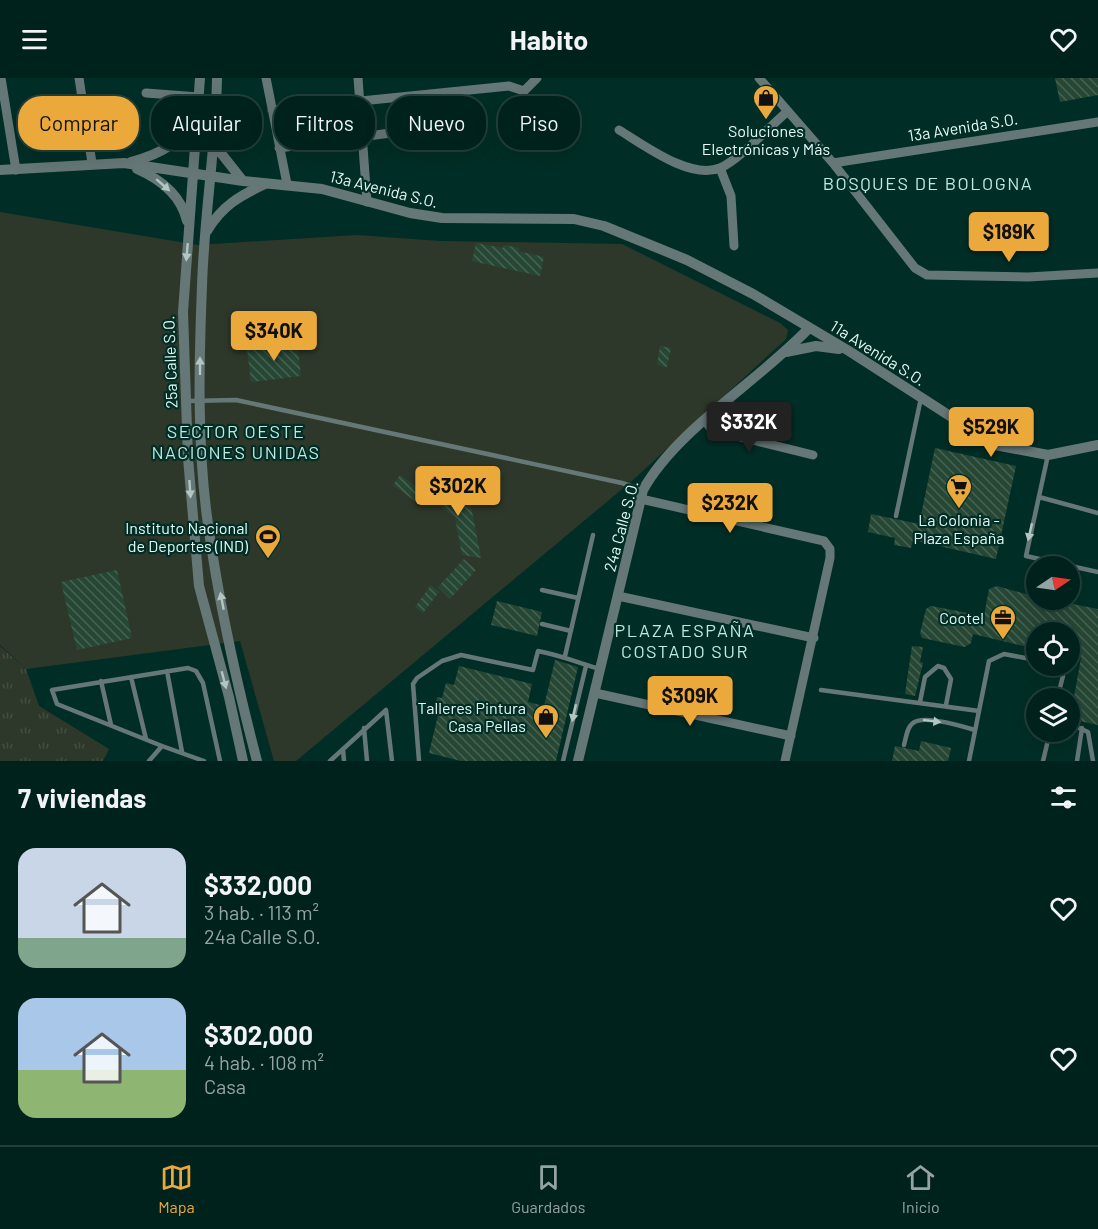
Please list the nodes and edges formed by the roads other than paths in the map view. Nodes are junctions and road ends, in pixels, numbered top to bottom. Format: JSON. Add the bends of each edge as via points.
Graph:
{"nodes":[{"id":1,"x":1,"y":78,"type":"edge"},
{"id":2,"x":79,"y":78,"type":"edge"},
{"id":3,"x":200,"y":78,"type":"edge"},
{"id":4,"x":217,"y":78,"type":"edge"},
{"id":5,"x":266,"y":78,"type":"edge"},
{"id":6,"x":358,"y":78,"type":"edge"},
{"id":7,"x":537,"y":78,"type":"edge"},
{"id":8,"x":759,"y":78,"type":"edge"},
{"id":9,"x":146,"y":93,"type":"dead end"},
{"id":10,"x":186,"y":96,"type":"edge"},
{"id":11,"x":199,"y":96,"type":"edge"},
{"id":12,"x":216,"y":96,"type":"edge"},
{"id":13,"x":359,"y":96,"type":"edge"},
{"id":14,"x":375,"y":99,"type":"edge"},
{"id":15,"x":272,"y":110,"type":"joint"},
{"id":16,"x":788,"y":111,"type":"junction"},
{"id":17,"x":274,"y":121,"type":"edge"},
{"id":18,"x":1098,"y":123,"type":"edge"},
{"id":19,"x":619,"y":130,"type":"dead end"},
{"id":20,"x":165,"y":150,"type":"edge"},
{"id":21,"x":194,"y":150,"type":"edge"},
{"id":22,"x":212,"y":150,"type":"edge"},
{"id":23,"x":219,"y":150,"type":"edge"},
{"id":24,"x":279,"y":150,"type":"edge"},
{"id":25,"x":363,"y":150,"type":"edge"},
{"id":26,"x":93,"y":163,"type":"junction"},
{"id":27,"x":833,"y":163,"type":"junction"},
{"id":28,"x":124,"y":164,"type":"junction"},
{"id":29,"x":720,"y":168,"type":"junction"},
{"id":30,"x":0,"y":170,"type":"edge"},
{"id":31,"x":15,"y":170,"type":"junction"},
{"id":32,"x":192,"y":173,"type":"junction"},
{"id":33,"x":210,"y":176,"type":"junction"},
{"id":34,"x":243,"y":181,"type":"junction"},
{"id":35,"x":287,"y":183,"type":"junction"},
{"id":36,"x":266,"y":184,"type":"junction"},
{"id":37,"x":367,"y":202,"type":"junction"},
{"id":38,"x":189,"y":230,"type":"junction"},
{"id":39,"x":205,"y":234,"type":"junction"},
{"id":40,"x":734,"y":246,"type":"dead end"},
{"id":41,"x":1098,"y":273,"type":"edge"},
{"id":42,"x":809,"y":328,"type":"junction"},
{"id":43,"x":849,"y":351,"type":"junction"},
{"id":44,"x":786,"y":352,"type":"junction"},
{"id":45,"x":921,"y":398,"type":"junction"},
{"id":46,"x":186,"y":401,"type":"junction"},
{"id":47,"x":200,"y":401,"type":"junction"},
{"id":48,"x":705,"y":421,"type":"junction"},
{"id":49,"x":1098,"y":445,"type":"edge"},
{"id":50,"x":813,"y":455,"type":"dead end"},
{"id":51,"x":1048,"y":455,"type":"junction"},
{"id":52,"x":642,"y":495,"type":"junction"},
{"id":53,"x":1039,"y":497,"type":"junction"},
{"id":54,"x":1098,"y":513,"type":"edge"},
{"id":55,"x":207,"y":516,"type":"junction"},
{"id":56,"x":896,"y":516,"type":"dead end"},
{"id":57,"x":192,"y":517,"type":"junction"},
{"id":58,"x":593,"y":535,"type":"dead end"},
{"id":59,"x":1098,"y":572,"type":"edge"},
{"id":60,"x":542,"y":590,"type":"dead end"},
{"id":61,"x":618,"y":596,"type":"junction"},
{"id":62,"x":578,"y":598,"type":"junction"},
{"id":63,"x":542,"y":624,"type":"dead end"},
{"id":64,"x":571,"y":631,"type":"junction"},
{"id":65,"x":814,"y":638,"type":"junction"},
{"id":66,"x":565,"y":656,"type":"junction"},
{"id":67,"x":1026,"y":658,"type":"edge"},
{"id":68,"x":586,"y":666,"type":"junction"},
{"id":69,"x":600,"y":669,"type":"junction"},
{"id":70,"x":167,"y":671,"type":"junction"},
{"id":71,"x":131,"y":677,"type":"junction"},
{"id":72,"x":101,"y":681,"type":"junction"},
{"id":73,"x":821,"y":690,"type":"dead end"},
{"id":74,"x":595,"y":693,"type":"junction"},
{"id":75,"x":920,"y":702,"type":"junction"},
{"id":76,"x":946,"y":705,"type":"junction"},
{"id":77,"x":979,"y":711,"type":"junction"},
{"id":78,"x":111,"y":726,"type":"junction"},
{"id":79,"x":364,"y":728,"type":"junction"},
{"id":80,"x":1082,"y":728,"type":"joint"},
{"id":81,"x":975,"y":730,"type":"junction"},
{"id":82,"x":791,"y":736,"type":"junction"},
{"id":83,"x":146,"y":739,"type":"junction"},
{"id":84,"x":1048,"y":742,"type":"edge"},
{"id":85,"x":904,"y":745,"type":"dead end"},
{"id":86,"x":162,"y":746,"type":"junction"},
{"id":87,"x":343,"y":748,"type":"junction"},
{"id":88,"x":182,"y":752,"type":"junction"},
{"id":89,"x":149,"y":761,"type":"edge"},
{"id":90,"x":204,"y":761,"type":"edge"},
{"id":91,"x":220,"y":761,"type":"edge"},
{"id":92,"x":243,"y":761,"type":"edge"},
{"id":93,"x":257,"y":761,"type":"edge"},
{"id":94,"x":330,"y":761,"type":"edge"},
{"id":95,"x":344,"y":761,"type":"edge"},
{"id":96,"x":368,"y":761,"type":"edge"},
{"id":97,"x":392,"y":761,"type":"edge"},
{"id":98,"x":419,"y":761,"type":"edge"},
{"id":99,"x":562,"y":761,"type":"edge"},
{"id":100,"x":578,"y":761,"type":"edge"},
{"id":101,"x":785,"y":761,"type":"edge"},
{"id":102,"x":969,"y":761,"type":"edge"},
{"id":103,"x":1043,"y":761,"type":"edge"},
{"id":104,"x":1077,"y":761,"type":"edge"},
{"id":105,"x":1093,"y":761,"type":"edge"}],
"edges":[{"from":1,"to":31,"type":"street"},
{"from":2,"to":26,"type":"street"},
{"from":3,"to":11,"type":"street","name":"25a Calle S.O."},
{"from":4,"to":12,"type":"street","name":"25a Calle S.O."},
{"from":5,"to":15,"type":"street"},
{"from":6,"to":13,"type":"street"},
{"from":7,"to":14,"type":"street","via":[[524,91],[509,86]]},
{"from":8,"to":16,"type":"street"},
{"from":9,"to":10,"type":"street"},
{"from":15,"to":17,"type":"street"},
{"from":16,"to":27,"type":"street"},
{"from":16,"to":29,"type":"street"},
{"from":18,"to":27,"type":"street","name":"13a Avenida S.O."},
{"from":19,"to":29,"type":"street","via":[[672,161],[705,170]]},
{"from":20,"to":28,"type":"street"},
{"from":21,"to":32,"type":"street","name":"25a Calle S.O."},
{"from":22,"to":33,"type":"street","name":"25a Calle S.O."},
{"from":23,"to":34,"type":"street"},
{"from":24,"to":35,"type":"street"},
{"from":25,"to":37,"type":"street"},
{"from":26,"to":28,"type":"street","name":"13a Avenida S.O."},
{"from":26,"to":31,"type":"street","name":"13a Avenida S.O."},
{"from":27,"to":41,"type":"street","via":[[915,268],[927,276]]},
{"from":28,"to":32,"type":"street","name":"13a Avenida S.O."},
{"from":28,"to":38,"type":"street","one_way":true,"via":[[150,175],[167,188],[184,210]]},
{"from":29,"to":40,"type":"street","via":[[731,196]]},
{"from":30,"to":31,"type":"street","name":"13a Avenida S.O."},
{"from":32,"to":33,"type":"street","name":"13a Avenida S.O."},
{"from":32,"to":38,"type":"street","name":"25a Calle S.O."},
{"from":33,"to":34,"type":"street","name":"13a Avenida S.O."},
{"from":33,"to":39,"type":"street","name":"25a Calle S.O."},
{"from":34,"to":36,"type":"street","name":"13a Avenida S.O."},
{"from":35,"to":36,"type":"street","name":"13a Avenida S.O."},
{"from":35,"to":37,"type":"street","name":"13a Avenida S.O."},
{"from":36,"to":39,"type":"street","via":[[229,202]]},
{"from":37,"to":42,"type":"street","name":"13a Avenida S.O.","via":[[442,218],[574,219],[604,226],[696,264]]},
{"from":38,"to":46,"type":"street","name":"25a Calle S.O.","one_way":true,"via":[[183,312]]},
{"from":47,"to":39,"type":"street","name":"25a Calle S.O.","one_way":true},
{"from":42,"to":43,"type":"street","name":"11a Avenida S.O."},
{"from":42,"to":44,"type":"street","name":"24a Calle S.O."},
{"from":43,"to":44,"type":"street","via":[[816,346]]},
{"from":43,"to":45,"type":"street","name":"11a Avenida S.O."},
{"from":44,"to":48,"type":"street","name":"24a Calle S.O."},
{"from":45,"to":51,"type":"street","name":"11a Avenida S.O.","via":[[994,445]]},
{"from":45,"to":56,"type":"lane"},
{"from":46,"to":47,"type":"lane"},
{"from":46,"to":57,"type":"street","name":"25a Calle S.O.","one_way":true},
{"from":47,"to":52,"type":"lane","via":[[236,400],[302,413],[622,483]]},
{"from":47,"to":55,"type":"street","name":"25a Calle S.O."},
{"from":48,"to":50,"type":"street","via":[[712,430]]},
{"from":48,"to":52,"type":"street","name":"24a Calle S.O.","via":[[666,456]]},
{"from":49,"to":51,"type":"street","name":"11a Avenida S.O."},
{"from":51,"to":53,"type":"lane"},
{"from":52,"to":61,"type":"street","name":"24a Calle S.O."},
{"from":52,"to":65,"type":"street","via":[[824,542],[830,549],[830,558]]},
{"from":53,"to":54,"type":"lane"},
{"from":53,"to":59,"type":"lane","one_way":true,"via":[[1026,556]]},
{"from":55,"to":57,"type":"street"},
{"from":93,"to":55,"type":"street","name":"25a Calle S.O.","one_way":true},
{"from":57,"to":92,"type":"street","name":"25a Calle S.O.","one_way":true,"via":[[199,586]]},
{"from":58,"to":62,"type":"lane"},
{"from":60,"to":62,"type":"lane"},
{"from":61,"to":65,"type":"street"},
{"from":61,"to":69,"type":"street","name":"24a Calle S.O."},
{"from":62,"to":64,"type":"lane"},
{"from":63,"to":64,"type":"lane"},
{"from":64,"to":66,"type":"lane"},
{"from":65,"to":82,"type":"street"},
{"from":66,"to":68,"type":"lane"},
{"from":66,"to":98,"type":"lane","via":[[538,651],[535,666],[529,670],[461,655],[442,661],[417,678],[413,684]]},
{"from":67,"to":77,"type":"lane","via":[[1004,654],[989,661]]},
{"from":68,"to":69,"type":"lane"},
{"from":68,"to":99,"type":"lane","one_way":true},
{"from":69,"to":74,"type":"street","name":"24a Calle S.O."},
{"from":70,"to":71,"type":"lane"},
{"from":70,"to":88,"type":"lane"},
{"from":70,"to":91,"type":"lane","via":[[188,668],[200,676]]},
{"from":71,"to":72,"type":"lane"},
{"from":71,"to":83,"type":"lane"},
{"from":72,"to":78,"type":"lane"},
{"from":72,"to":78,"type":"lane","via":[[58,687],[51,695],[57,704]]},
{"from":73,"to":75,"type":"lane"},
{"from":74,"to":82,"type":"street"},
{"from":74,"to":100,"type":"street","name":"24a Calle S.O."},
{"from":75,"to":76,"type":"lane"},
{"from":75,"to":76,"type":"lane","via":[[925,677],[938,666],[951,679]]},
{"from":76,"to":77,"type":"lane"},
{"from":77,"to":81,"type":"lane"},
{"from":78,"to":83,"type":"lane"},
{"from":79,"to":87,"type":"lane"},
{"from":79,"to":96,"type":"lane"},
{"from":79,"to":97,"type":"lane","via":[[386,710]]},
{"from":80,"to":104,"type":"lane"},
{"from":80,"to":105,"type":"lane","via":[[1090,736]]},
{"from":85,"to":81,"type":"lane","one_way":true,"via":[[910,724],[917,720]]},
{"from":81,"to":102,"type":"lane"},
{"from":82,"to":101,"type":"street"},
{"from":83,"to":86,"type":"lane"},
{"from":84,"to":103,"type":"lane"},
{"from":86,"to":88,"type":"lane"},
{"from":86,"to":89,"type":"lane"},
{"from":87,"to":94,"type":"lane"},
{"from":87,"to":95,"type":"lane"},
{"from":88,"to":90,"type":"lane"}]}
